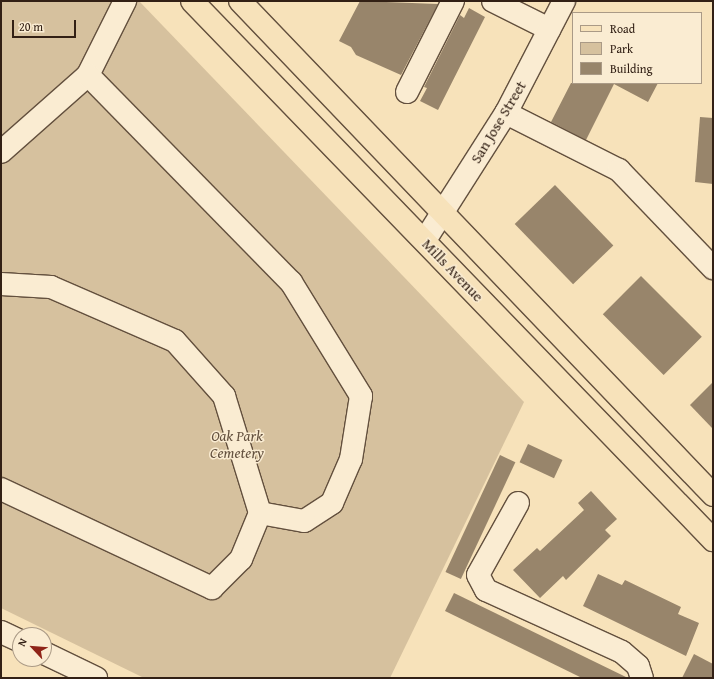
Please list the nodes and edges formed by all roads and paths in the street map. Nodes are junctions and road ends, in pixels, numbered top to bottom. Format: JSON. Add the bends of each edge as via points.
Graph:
{"nodes":[{"id":1,"x":125,"y":1,"type":"edge"},
{"id":2,"x":192,"y":1,"type":"edge"},
{"id":3,"x":240,"y":1,"type":"edge"},
{"id":4,"x":453,"y":1,"type":"edge"},
{"id":5,"x":493,"y":1,"type":"edge"},
{"id":6,"x":564,"y":1,"type":"edge"},
{"id":7,"x":549,"y":29,"type":"junction"},
{"id":8,"x":88,"y":75,"type":"junction"},
{"id":9,"x":407,"y":92,"type":"dead end"},
{"id":10,"x":506,"y":113,"type":"junction"},
{"id":11,"x":1,"y":152,"type":"edge"},
{"id":12,"x":443,"y":211,"type":"junction"},
{"id":13,"x":425,"y":240,"type":"junction"},
{"id":14,"x":713,"y":268,"type":"edge"},
{"id":15,"x":1,"y":284,"type":"edge"},
{"id":16,"x":1,"y":489,"type":"edge"},
{"id":17,"x":713,"y":495,"type":"edge"},
{"id":18,"x":518,"y":503,"type":"dead end"},
{"id":19,"x":260,"y":513,"type":"junction"},
{"id":20,"x":713,"y":540,"type":"edge"},
{"id":21,"x":1,"y":632,"type":"edge"},
{"id":22,"x":12,"y":637,"type":"edge"},
{"id":23,"x":52,"y":657,"type":"edge"},
{"id":24,"x":96,"y":678,"type":"edge"},
{"id":25,"x":642,"y":678,"type":"edge"}],
"edges":[{"from":1,"to":8,"type":"street"},
{"from":2,"to":13,"type":"main road","name":"Mills Avenue"},
{"from":3,"to":12,"type":"main road"},
{"from":4,"to":9,"type":"street"},
{"from":5,"to":7,"type":"street"},
{"from":6,"to":7,"type":"street","name":"San Jose Street"},
{"from":7,"to":10,"type":"street","name":"San Jose Street"},
{"from":8,"to":11,"type":"street"},
{"from":8,"to":19,"type":"street","via":[[291,282],[361,396],[351,459],[332,503],[304,521]]},
{"from":10,"to":12,"type":"street","name":"San Jose Street"},
{"from":10,"to":14,"type":"street","via":[[619,170]]},
{"from":12,"to":13,"type":"street","name":"San Jose Street"},
{"from":12,"to":17,"type":"main road"},
{"from":13,"to":20,"type":"main road","name":"Mills Avenue"},
{"from":15,"to":19,"type":"street","via":[[51,287],[175,341],[224,396]]},
{"from":16,"to":19,"type":"street","via":[[212,588],[241,559]]},
{"from":18,"to":25,"type":"street","via":[[478,575],[486,590],[622,652],[638,666]]},
{"from":21,"to":22,"type":"street"},
{"from":23,"to":24,"type":"street"}]}
